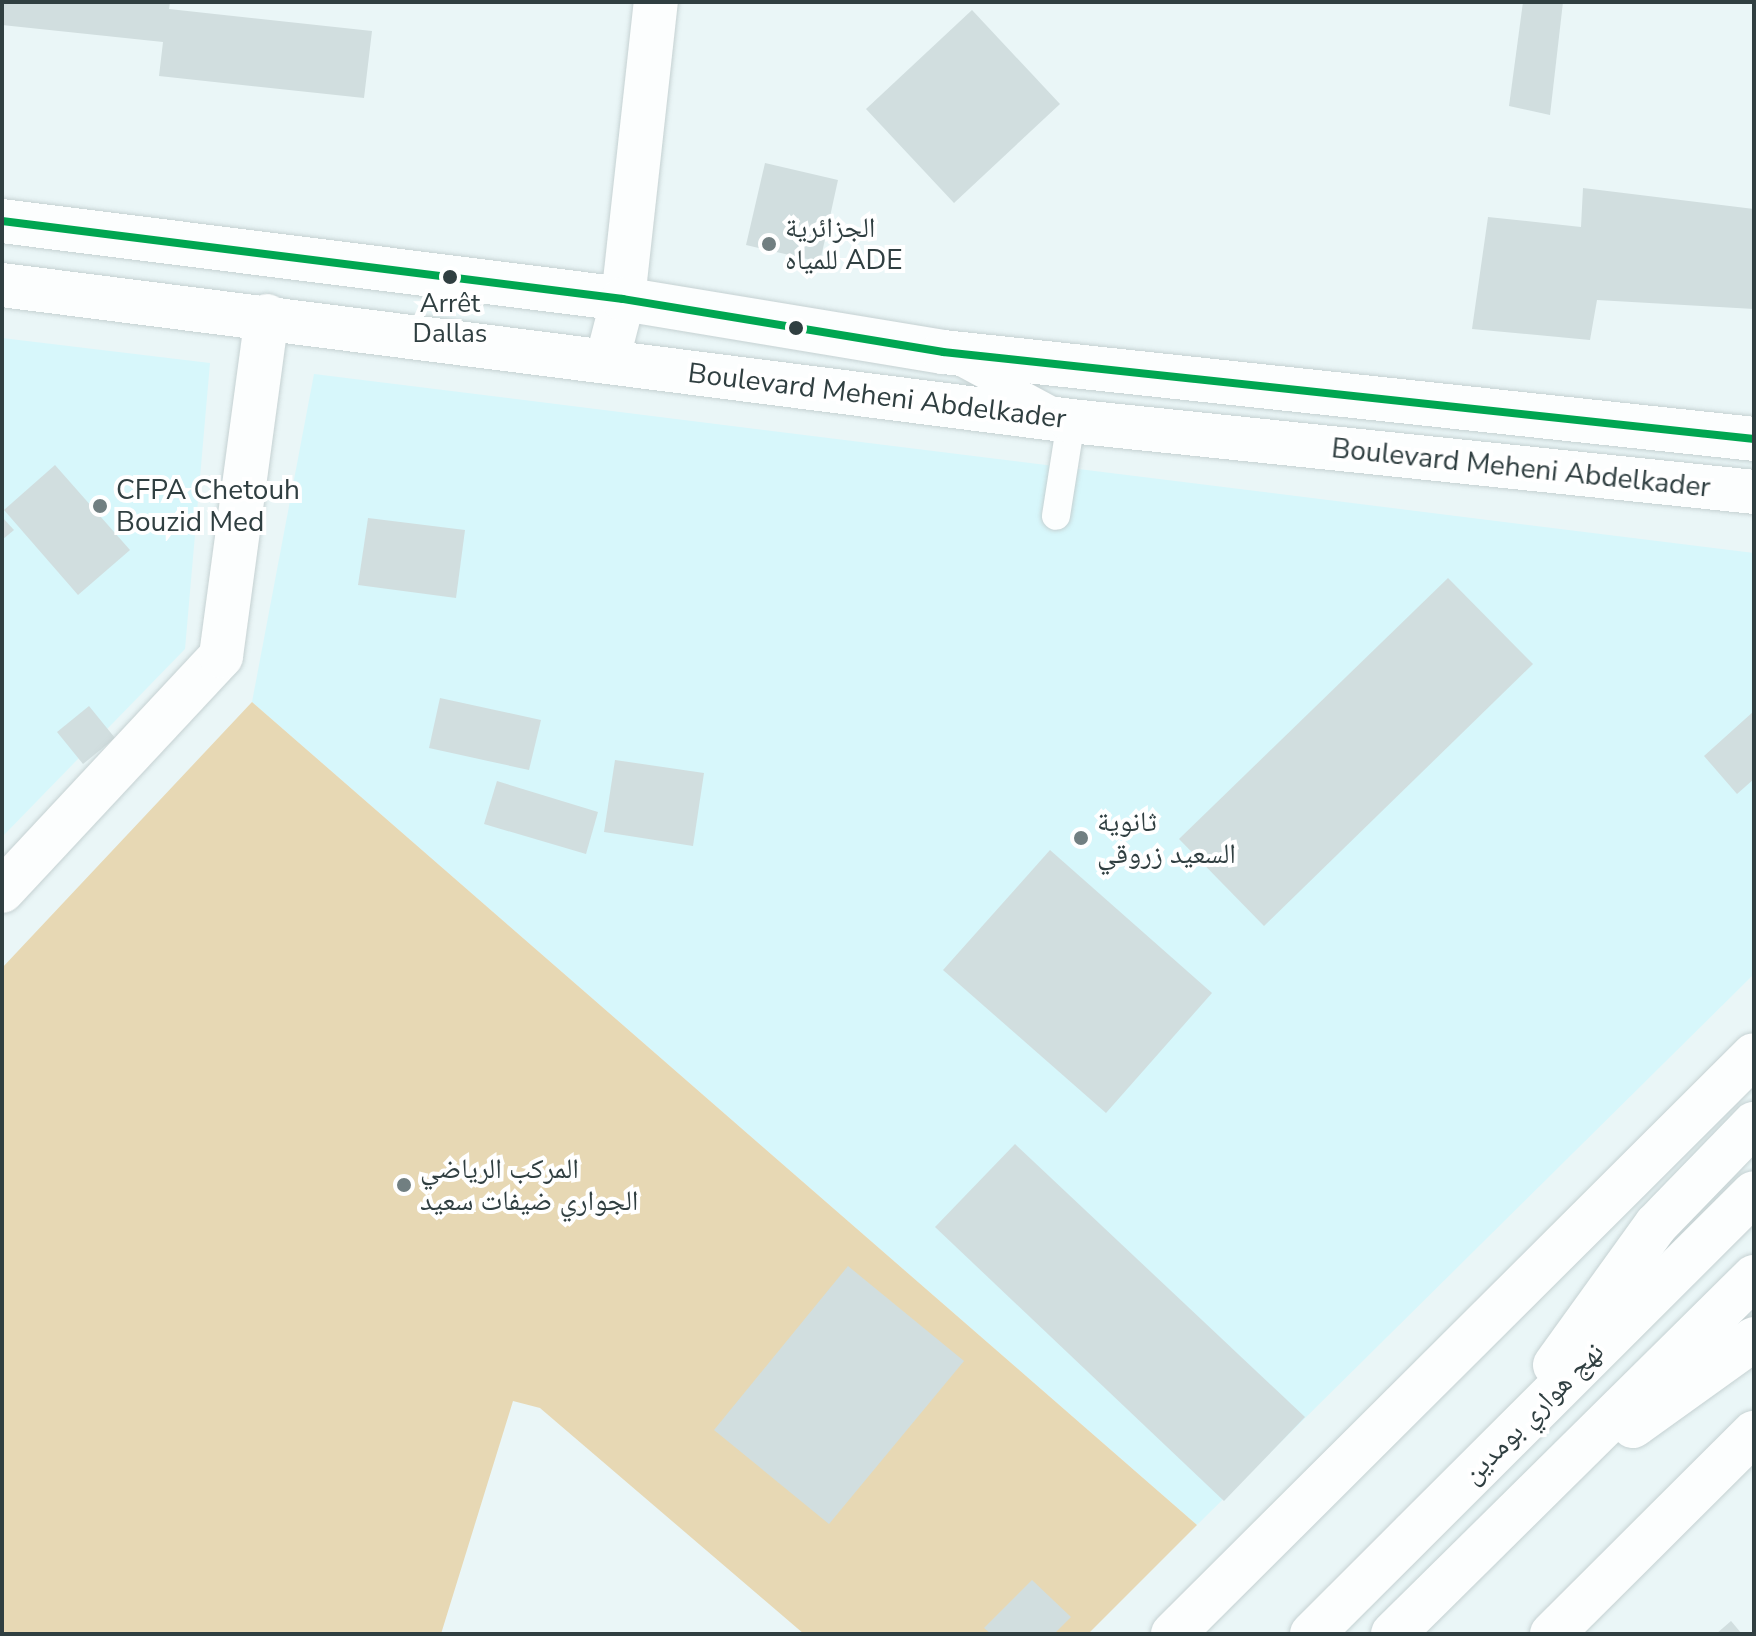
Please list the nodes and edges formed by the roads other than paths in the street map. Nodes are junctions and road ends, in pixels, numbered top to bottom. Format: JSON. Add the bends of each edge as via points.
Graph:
{"nodes":[{"id":1,"x":656,"y":2,"type":"edge"},
{"id":2,"x":2,"y":221,"type":"edge"},
{"id":3,"x":2,"y":285,"type":"edge"},
{"id":4,"x":623,"y":299,"type":"junction"},
{"id":5,"x":267,"y":316,"type":"junction"},
{"id":6,"x":943,"y":352,"type":"junction"},
{"id":7,"x":607,"y":361,"type":"junction"},
{"id":8,"x":1071,"y":421,"type":"junction"},
{"id":9,"x":1754,"y":439,"type":"edge"},
{"id":10,"x":1754,"y":492,"type":"edge"},
{"id":11,"x":1056,"y":516,"type":"dead end"},
{"id":12,"x":2,"y":891,"type":"edge"},
{"id":13,"x":1754,"y":1055,"type":"edge"},
{"id":14,"x":1754,"y":1124,"type":"edge"},
{"id":15,"x":1754,"y":1193,"type":"edge"},
{"id":16,"x":1754,"y":1277,"type":"edge"},
{"id":17,"x":1754,"y":1339,"type":"edge"},
{"id":18,"x":1754,"y":1433,"type":"edge"},
{"id":19,"x":1509,"y":1437,"type":"junction"},
{"id":20,"x":1552,"y":1481,"type":"junction"},
{"id":21,"x":1173,"y":1634,"type":"edge"},
{"id":22,"x":1312,"y":1634,"type":"edge"},
{"id":23,"x":1393,"y":1634,"type":"edge"},
{"id":24,"x":1552,"y":1634,"type":"edge"}],
"edges":[{"from":1,"to":4,"type":"main road"},
{"from":2,"to":4,"type":"main road","name":"Boulevard Meheni Abdelkader"},
{"from":3,"to":5,"type":"main road","name":"Boulevard Meheni Abdelkader"},
{"from":4,"to":6,"type":"main road","name":"Boulevard Meheni Abdelkader"},
{"from":4,"to":7,"type":"main road"},
{"from":5,"to":7,"type":"main road","name":"Boulevard Meheni Abdelkader"},
{"from":5,"to":12,"type":"main road","via":[[221,656]]},
{"from":6,"to":8,"type":"lane"},
{"from":6,"to":9,"type":"main road","name":"Boulevard Meheni Abdelkader"},
{"from":7,"to":8,"type":"main road","name":"Boulevard Meheni Abdelkader"},
{"from":8,"to":10,"type":"main road","name":"Boulevard Meheni Abdelkader"},
{"from":8,"to":11,"type":"lane"},
{"from":13,"to":21,"type":"main road"},
{"from":14,"to":19,"type":"main road","via":[[1625,1262]]},
{"from":15,"to":19,"type":"main road","name":"نهج هواري بومدين"},
{"from":16,"to":20,"type":"main road"},
{"from":17,"to":20,"type":"main road"},
{"from":18,"to":24,"type":"main road"},
{"from":19,"to":22,"type":"main road","name":"نهج هواري بومدين"},
{"from":20,"to":23,"type":"main road"}]}
